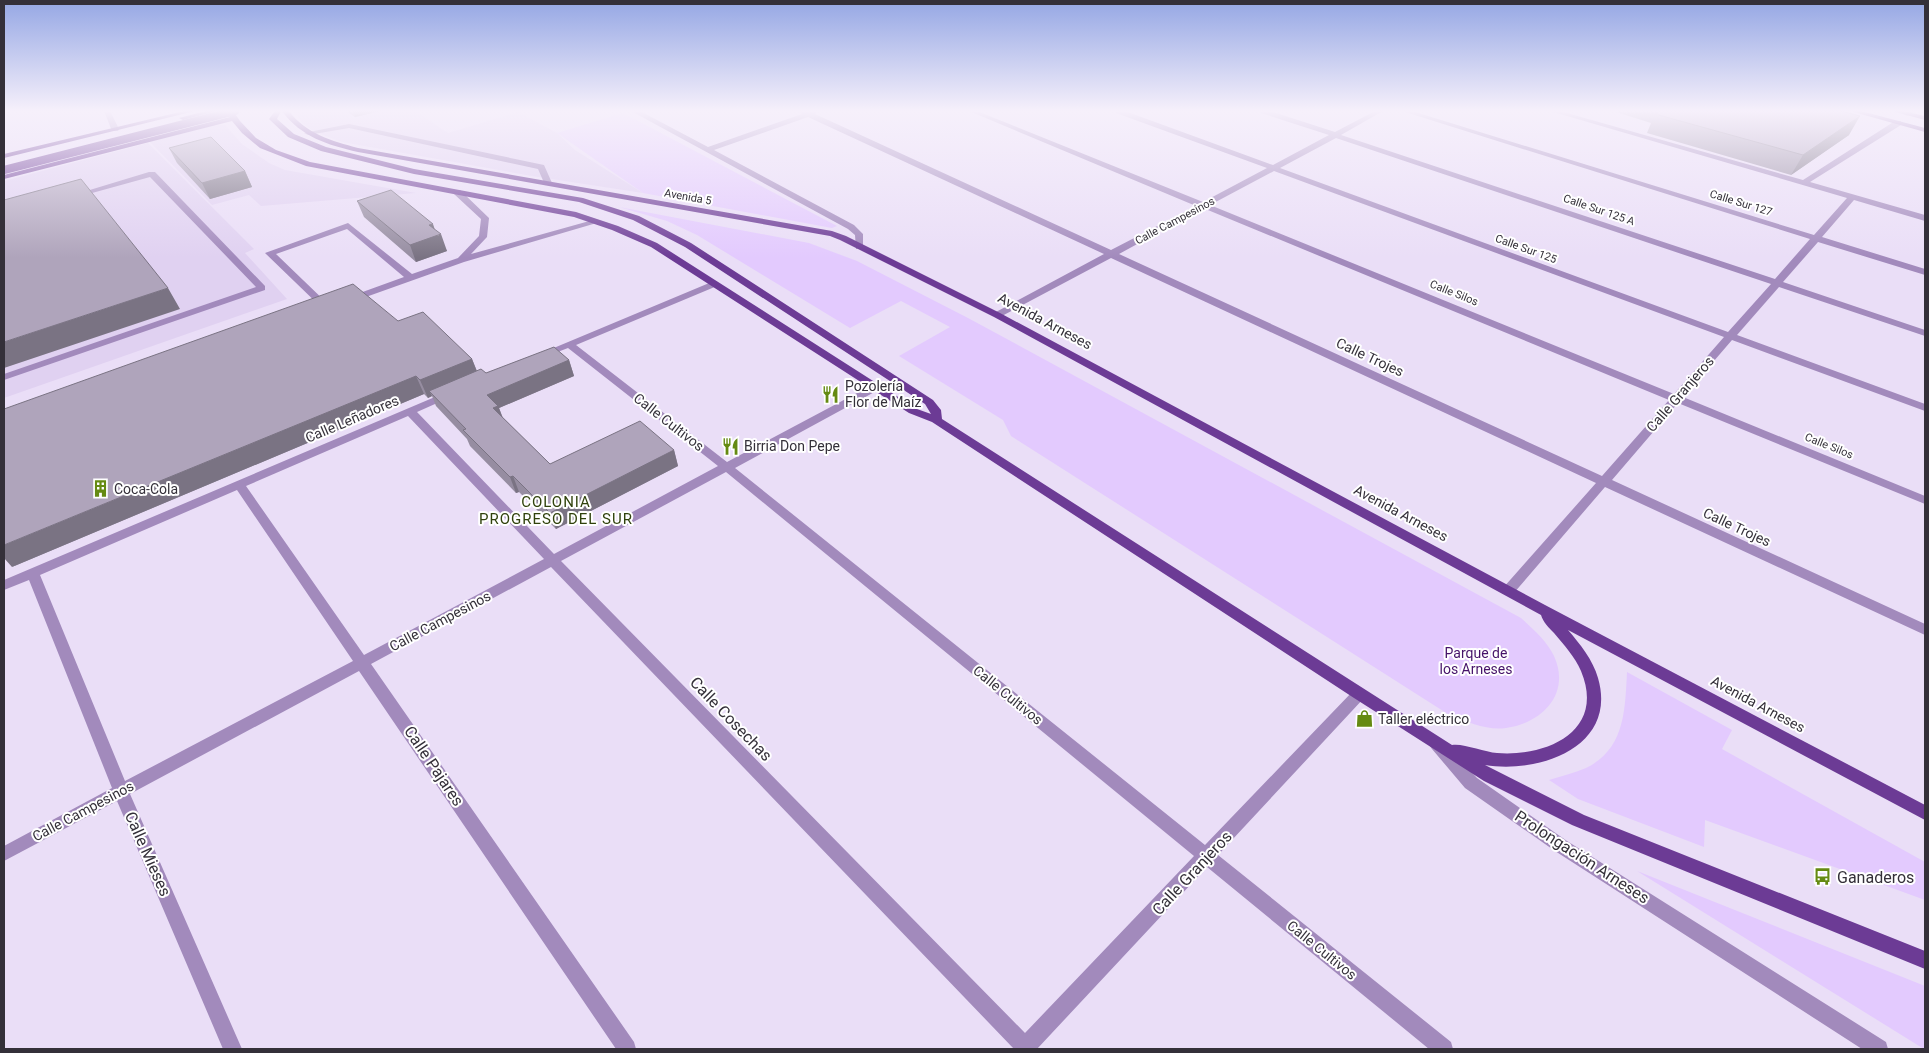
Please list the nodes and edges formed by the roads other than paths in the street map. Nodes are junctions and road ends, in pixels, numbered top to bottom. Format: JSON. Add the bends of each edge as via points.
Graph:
{"nodes":[{"id":1,"x":19,"y":160,"type":"edge"},
{"id":2,"x":44,"y":160,"type":"edge"},
{"id":3,"x":68,"y":160,"type":"edge"},
{"id":4,"x":296,"y":160,"type":"edge"},
{"id":5,"x":365,"y":160,"type":"edge"},
{"id":6,"x":416,"y":160,"type":"edge"},
{"id":7,"x":509,"y":160,"type":"edge"},
{"id":8,"x":727,"y":160,"type":"edge"},
{"id":9,"x":913,"y":160,"type":"edge"},
{"id":10,"x":1093,"y":160,"type":"edge"},
{"id":11,"x":1253,"y":160,"type":"edge"},
{"id":12,"x":1288,"y":160,"type":"edge"},
{"id":13,"x":1414,"y":160,"type":"edge"},
{"id":14,"x":1565,"y":160,"type":"edge"},
{"id":15,"x":1725,"y":160,"type":"edge"},
{"id":16,"x":1840,"y":160,"type":"edge"},
{"id":17,"x":4,"y":164,"type":"edge"},
{"id":18,"x":1274,"y":168,"type":"junction"},
{"id":19,"x":4,"y":170,"type":"edge"},
{"id":20,"x":4,"y":177,"type":"edge"},
{"id":21,"x":548,"y":183,"type":"junction"},
{"id":22,"x":1804,"y":183,"type":"junction"},
{"id":23,"x":457,"y":192,"type":"junction"},
{"id":24,"x":69,"y":197,"type":"edge"},
{"id":25,"x":1852,"y":197,"type":"junction"},
{"id":26,"x":1204,"y":205,"type":"junction"},
{"id":27,"x":1925,"y":218,"type":"edge"},
{"id":28,"x":596,"y":222,"type":"junction"},
{"id":29,"x":1817,"y":238,"type":"junction"},
{"id":30,"x":859,"y":247,"type":"junction"},
{"id":31,"x":1113,"y":254,"type":"junction"},
{"id":32,"x":461,"y":260,"type":"junction"},
{"id":33,"x":1925,"y":272,"type":"edge"},
{"id":34,"x":412,"y":278,"type":"junction"},
{"id":35,"x":1778,"y":283,"type":"junction"},
{"id":36,"x":714,"y":284,"type":"junction"},
{"id":37,"x":997,"y":315,"type":"junction"},
{"id":38,"x":1925,"y":333,"type":"edge"},
{"id":39,"x":1731,"y":336,"type":"junction"},
{"id":40,"x":569,"y":344,"type":"junction"},
{"id":41,"x":534,"y":359,"type":"edge"},
{"id":42,"x":4,"y":377,"type":"edge"},
{"id":43,"x":876,"y":387,"type":"junction"},
{"id":44,"x":463,"y":388,"type":"edge"},
{"id":45,"x":1678,"y":398,"type":"junction"},
{"id":46,"x":1925,"y":408,"type":"edge"},
{"id":47,"x":410,"y":410,"type":"junction"},
{"id":48,"x":936,"y":420,"type":"junction"},
{"id":49,"x":728,"y":468,"type":"junction"},
{"id":50,"x":1605,"y":480,"type":"junction"},
{"id":51,"x":239,"y":484,"type":"junction"},
{"id":52,"x":1925,"y":500,"type":"edge"},
{"id":53,"x":553,"y":561,"type":"junction"},
{"id":54,"x":33,"y":573,"type":"junction"},
{"id":55,"x":4,"y":585,"type":"edge"},
{"id":56,"x":1508,"y":591,"type":"junction"},
{"id":57,"x":1540,"y":609,"type":"junction"},
{"id":58,"x":1925,"y":630,"type":"edge"},
{"id":59,"x":363,"y":662,"type":"junction"},
{"id":60,"x":1359,"y":694,"type":"junction"},
{"id":61,"x":1433,"y":742,"type":"junction"},
{"id":62,"x":121,"y":791,"type":"junction"},
{"id":63,"x":1925,"y":812,"type":"edge"},
{"id":64,"x":4,"y":854,"type":"edge"},
{"id":65,"x":1208,"y":856,"type":"junction"},
{"id":66,"x":1925,"y":960,"type":"edge"},
{"id":67,"x":1026,"y":1048,"type":"edge"},
{"id":68,"x":233,"y":1049,"type":"edge"},
{"id":69,"x":627,"y":1049,"type":"edge"},
{"id":70,"x":1444,"y":1049,"type":"edge"},
{"id":71,"x":1879,"y":1049,"type":"edge"}],
"edges":[{"from":1,"to":17,"type":"main road"},
{"from":2,"to":19,"type":"main road","bridge":true},
{"from":3,"to":20,"type":"main road"},
{"from":4,"to":23,"type":"main road"},
{"from":5,"to":48,"type":"main road","via":[[563,196],[642,220],[688,245],[933,405],[938,414]]},
{"from":6,"to":21,"type":"main road","name":"Avenida 5"},
{"from":7,"to":21,"type":"street","via":[[541,167]]},
{"from":8,"to":30,"type":"street","via":[[851,227],[860,234]]},
{"from":9,"to":31,"type":"street","name":"Calle Trojes"},
{"from":10,"to":26,"type":"street","name":"Calle Silos"},
{"from":11,"to":18,"type":"street","name":"Calle Sur 125"},
{"from":12,"to":18,"type":"street","name":"Calle Campesinos"},
{"from":13,"to":35,"type":"street","name":"Calle Sur 125 A"},
{"from":14,"to":29,"type":"street","name":"Calle Sur 127"},
{"from":15,"to":22,"type":"street"},
{"from":16,"to":22,"type":"street"},
{"from":18,"to":26,"type":"street","name":"Calle Campesinos"},
{"from":18,"to":39,"type":"street","name":"Calle Sur 125"},
{"from":21,"to":30,"type":"main road","name":"Avenida 5","via":[[832,234]]},
{"from":22,"to":25,"type":"street"},
{"from":23,"to":28,"type":"main road","via":[[576,215]]},
{"from":23,"to":32,"type":"street","via":[[485,218],[483,237]]},
{"from":24,"to":42,"type":"street","via":[[152,174],[262,288]]},
{"from":25,"to":27,"type":"street"},
{"from":25,"to":29,"type":"street","name":"Calle Granjeros"},
{"from":26,"to":31,"type":"street","name":"Calle Campesinos"},
{"from":26,"to":45,"type":"street","name":"Calle Silos"},
{"from":28,"to":32,"type":"street"},
{"from":28,"to":36,"type":"main road","via":[[654,245]]},
{"from":29,"to":33,"type":"street","name":"Calle Sur 127"},
{"from":29,"to":35,"type":"street","name":"Calle Granjeros"},
{"from":30,"to":37,"type":"main road","name":"Avenida Arneses"},
{"from":31,"to":37,"type":"street","name":"Calle Campesinos"},
{"from":31,"to":50,"type":"street","name":"Calle Trojes"},
{"from":32,"to":34,"type":"street"},
{"from":34,"to":34,"type":"street","via":[[323,310],[270,253],[348,226]]},
{"from":35,"to":38,"type":"street","name":"Calle Sur 125 A"},
{"from":35,"to":39,"type":"street","name":"Calle Granjeros"},
{"from":36,"to":40,"type":"street"},
{"from":36,"to":43,"type":"main road"},
{"from":37,"to":56,"type":"main road","name":"Avenida Arneses"},
{"from":39,"to":45,"type":"street","name":"Calle Granjeros"},
{"from":39,"to":46,"type":"street","name":"Calle Sur 125"},
{"from":40,"to":41,"type":"street"},
{"from":40,"to":49,"type":"street","name":"Calle Cultivos"},
{"from":43,"to":48,"type":"main road","via":[[913,411]]},
{"from":43,"to":49,"type":"street","name":"Calle Campesinos"},
{"from":44,"to":47,"type":"street","name":"Calle Leñadores"},
{"from":45,"to":50,"type":"street","name":"Calle Granjeros"},
{"from":45,"to":52,"type":"street","name":"Calle Silos"},
{"from":47,"to":51,"type":"street","name":"Calle Leñadores"},
{"from":47,"to":53,"type":"street","name":"Calle Cosechas"},
{"from":48,"to":60,"type":"main road"},
{"from":49,"to":53,"type":"street","name":"Calle Campesinos"},
{"from":49,"to":65,"type":"street","name":"Calle Cultivos"},
{"from":50,"to":56,"type":"street","name":"Calle Granjeros"},
{"from":50,"to":58,"type":"street","name":"Calle Trojes"},
{"from":51,"to":54,"type":"street","name":"Calle Leñadores"},
{"from":51,"to":59,"type":"street","name":"Calle Pajares"},
{"from":53,"to":59,"type":"street","name":"Calle Campesinos"},
{"from":53,"to":67,"type":"street","name":"Calle Cosechas"},
{"from":54,"to":55,"type":"street","name":"Calle Leñadores"},
{"from":54,"to":62,"type":"street","name":"Calle Mieses"},
{"from":56,"to":57,"type":"main road","name":"Avenida Arneses"},
{"from":57,"to":61,"type":"main road","via":[[1573,646],[1591,678],[1593,710],[1578,737],[1547,755],[1501,760],[1456,751]]},
{"from":57,"to":63,"type":"main road","name":"Avenida Arneses"},
{"from":59,"to":62,"type":"street","name":"Calle Campesinos"},
{"from":59,"to":69,"type":"street","name":"Calle Pajares"},
{"from":60,"to":61,"type":"main road"},
{"from":60,"to":65,"type":"street","name":"Calle Granjeros"},
{"from":61,"to":66,"type":"main road","name":"Prolongación Arneses","via":[[1490,776],[1578,820]]},
{"from":61,"to":71,"type":"street","name":"Prolongación Arneses","via":[[1471,783],[1561,846]]},
{"from":62,"to":64,"type":"street","name":"Calle Campesinos"},
{"from":62,"to":68,"type":"street","name":"Calle Mieses"},
{"from":65,"to":67,"type":"street","name":"Calle Granjeros"},
{"from":65,"to":70,"type":"street","name":"Calle Cultivos"}]}
